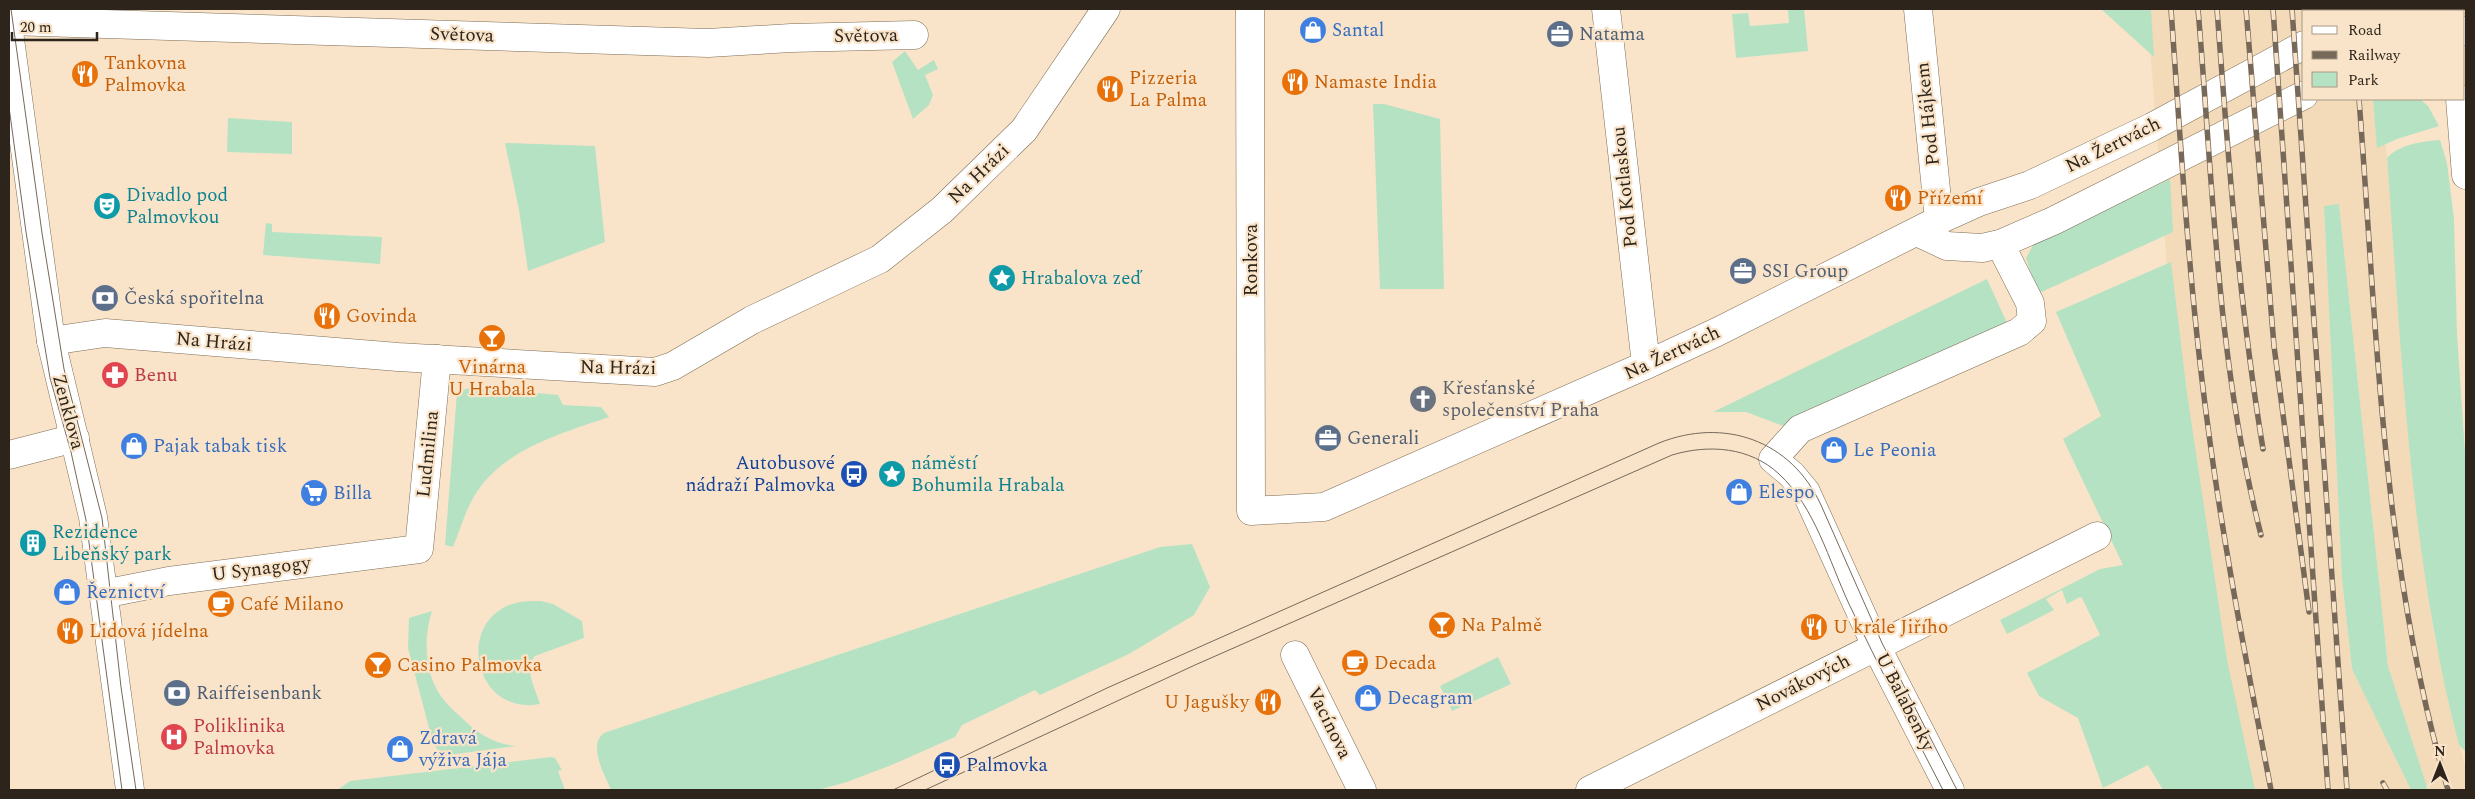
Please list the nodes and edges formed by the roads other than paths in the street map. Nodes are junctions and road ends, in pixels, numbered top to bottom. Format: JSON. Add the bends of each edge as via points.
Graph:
{"nodes":[{"id":1,"x":1106,"y":9,"type":"edge"},
{"id":2,"x":1250,"y":9,"type":"edge"},
{"id":3,"x":1606,"y":9,"type":"edge"},
{"id":4,"x":1918,"y":9,"type":"edge"},
{"id":5,"x":9,"y":21,"type":"edge"},
{"id":6,"x":9,"y":32,"type":"edge"},
{"id":7,"x":914,"y":35,"type":"dead end"},
{"id":8,"x":2302,"y":46,"type":"edge"},
{"id":9,"x":2302,"y":96,"type":"edge"},
{"id":10,"x":2460,"y":100,"type":"edge"},
{"id":11,"x":2466,"y":175,"type":"edge"},
{"id":12,"x":1928,"y":226,"type":"junction"},
{"id":13,"x":2000,"y":244,"type":"junction"},
{"id":14,"x":51,"y":341,"type":"junction"},
{"id":15,"x":437,"y":359,"type":"junction"},
{"id":16,"x":1646,"y":365,"type":"junction"},
{"id":17,"x":76,"y":438,"type":"junction"},
{"id":18,"x":9,"y":454,"type":"edge"},
{"id":19,"x":1251,"y":511,"type":"joint"},
{"id":20,"x":2097,"y":536,"type":"dead end"},
{"id":21,"x":419,"y":549,"type":"joint"},
{"id":22,"x":103,"y":594,"type":"junction"},
{"id":23,"x":1876,"y":646,"type":"junction"},
{"id":24,"x":1295,"y":655,"type":"dead end"},
{"id":25,"x":130,"y":790,"type":"edge"},
{"id":26,"x":1362,"y":790,"type":"edge"},
{"id":27,"x":1590,"y":790,"type":"edge"},
{"id":28,"x":1950,"y":790,"type":"edge"}],
"edges":[{"from":1,"to":15,"type":"street","name":"Na Hrázi","via":[[1024,130],[942,210],[880,258],[752,320],[673,366],[655,372]]},
{"from":2,"to":19,"type":"street","name":"Ronkova"},
{"from":3,"to":16,"type":"street","name":"Pod Kotlaskou"},
{"from":4,"to":12,"type":"street","name":"Pod Hájkem"},
{"from":5,"to":7,"type":"street","name":"Světova","via":[[708,44]]},
{"from":6,"to":14,"type":"street","name":"Zenklova"},
{"from":8,"to":12,"type":"street","name":"Na Žertvách","via":[[2152,127],[2030,185],[1978,202]]},
{"from":9,"to":13,"type":"street","via":[[2053,221]]},
{"from":10,"to":11,"type":"street"},
{"from":12,"to":13,"type":"street","via":[[1947,246],[1982,248]]},
{"from":12,"to":16,"type":"street","name":"Na Žertvách"},
{"from":13,"to":23,"type":"street","name":"U Balabenky","via":[[2030,303],[2032,321],[2019,332],[1800,429],[1774,459],[1806,492]]},
{"from":14,"to":15,"type":"street","name":"Na Hrázi","via":[[106,333]]},
{"from":14,"to":17,"type":"street","name":"Zenklova"},
{"from":15,"to":21,"type":"street","name":"Ludmilina"},
{"from":16,"to":19,"type":"street","name":"Na Žertvách","via":[[1324,507]]},
{"from":17,"to":18,"type":"street"},
{"from":17,"to":22,"type":"street","name":"Zenklova","via":[[93,517]]},
{"from":20,"to":23,"type":"street","name":"Novákových"},
{"from":21,"to":22,"type":"street","name":"U Synagogy","via":[[169,581]]},
{"from":22,"to":25,"type":"street","name":"Zenklova"},
{"from":23,"to":27,"type":"street","name":"Novákových"},
{"from":23,"to":28,"type":"street","name":"U Balabenky"},
{"from":24,"to":26,"type":"street","name":"Vacínova"}]}
